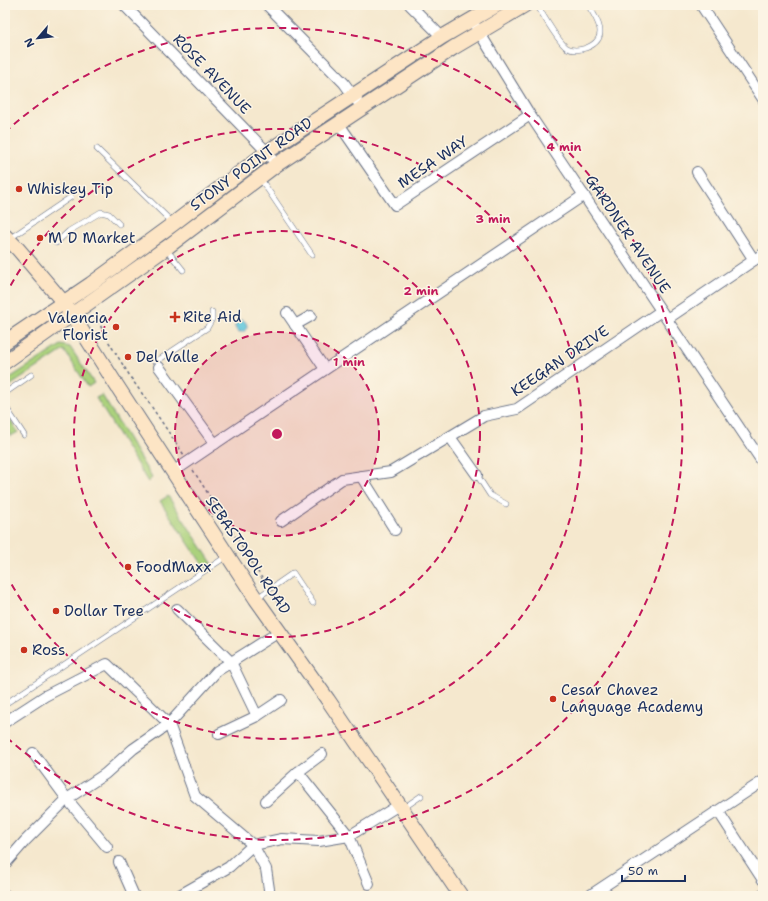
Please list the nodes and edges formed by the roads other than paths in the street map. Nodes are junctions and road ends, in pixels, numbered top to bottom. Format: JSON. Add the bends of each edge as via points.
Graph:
{"nodes":[{"id":1,"x":124,"y":5,"type":"edge"},
{"id":2,"x":267,"y":5,"type":"edge"},
{"id":3,"x":410,"y":5,"type":"edge"},
{"id":4,"x":498,"y":5,"type":"edge"},
{"id":5,"x":525,"y":5,"type":"edge"},
{"id":6,"x":537,"y":5,"type":"edge"},
{"id":7,"x":588,"y":5,"type":"edge"},
{"id":8,"x":701,"y":5,"type":"edge"},
{"id":9,"x":472,"y":20,"type":"junction"},
{"id":10,"x":479,"y":32,"type":"junction"},
{"id":11,"x":442,"y":37,"type":"junction"},
{"id":12,"x":354,"y":95,"type":"junction"},
{"id":13,"x":763,"y":99,"type":"edge"},
{"id":14,"x":362,"y":108,"type":"junction"},
{"id":15,"x":530,"y":114,"type":"junction"},
{"id":16,"x":339,"y":124,"type":"junction"},
{"id":17,"x":97,"y":149,"type":"dead end"},
{"id":18,"x":267,"y":152,"type":"junction"},
{"id":19,"x":276,"y":166,"type":"junction"},
{"id":20,"x":697,"y":172,"type":"dead end"},
{"id":21,"x":260,"y":178,"type":"junction"},
{"id":22,"x":584,"y":195,"type":"junction"},
{"id":23,"x":71,"y":197,"type":"dead end"},
{"id":24,"x":190,"y":212,"type":"junction"},
{"id":25,"x":119,"y":224,"type":"dead end"},
{"id":26,"x":173,"y":224,"type":"junction"},
{"id":27,"x":7,"y":237,"type":"edge"},
{"id":28,"x":56,"y":243,"type":"dead end"},
{"id":29,"x":166,"y":248,"type":"junction"},
{"id":30,"x":763,"y":254,"type":"edge"},
{"id":31,"x":312,"y":255,"type":"dead end"},
{"id":32,"x":754,"y":260,"type":"junction"},
{"id":33,"x":183,"y":270,"type":"dead end"},
{"id":34,"x":64,"y":303,"type":"junction"},
{"id":35,"x":661,"y":310,"type":"junction"},
{"id":36,"x":212,"y":312,"type":"dead end"},
{"id":37,"x":287,"y":312,"type":"dead end"},
{"id":38,"x":72,"y":315,"type":"junction"},
{"id":39,"x":311,"y":316,"type":"dead end"},
{"id":40,"x":667,"y":320,"type":"junction"},
{"id":41,"x":295,"y":325,"type":"junction"},
{"id":42,"x":5,"y":342,"type":"edge"},
{"id":43,"x":5,"y":362,"type":"edge"},
{"id":44,"x":156,"y":364,"type":"joint"},
{"id":45,"x":325,"y":369,"type":"junction"},
{"id":46,"x":31,"y":375,"type":"dead end"},
{"id":47,"x":5,"y":393,"type":"edge"},
{"id":48,"x":5,"y":406,"type":"edge"},
{"id":49,"x":24,"y":436,"type":"dead end"},
{"id":50,"x":450,"y":437,"type":"junction"},
{"id":51,"x":215,"y":444,"type":"junction"},
{"id":52,"x":763,"y":463,"type":"edge"},
{"id":53,"x":173,"y":472,"type":"junction"},
{"id":54,"x":477,"y":475,"type":"joint"},
{"id":55,"x":361,"y":476,"type":"junction"},
{"id":56,"x":506,"y":504,"type":"dead end"},
{"id":57,"x":281,"y":521,"type":"dead end"},
{"id":58,"x":395,"y":530,"type":"dead end"},
{"id":59,"x":228,"y":556,"type":"junction"},
{"id":60,"x":256,"y":599,"type":"junction"},
{"id":61,"x":313,"y":603,"type":"dead end"},
{"id":62,"x":177,"y":609,"type":"dead end"},
{"id":63,"x":279,"y":632,"type":"junction"},
{"id":64,"x":231,"y":662,"type":"junction"},
{"id":65,"x":281,"y":700,"type":"dead end"},
{"id":66,"x":5,"y":704,"type":"edge"},
{"id":67,"x":257,"y":716,"type":"junction"},
{"id":68,"x":5,"y":722,"type":"edge"},
{"id":69,"x":169,"y":724,"type":"junction"},
{"id":70,"x":219,"y":734,"type":"dead end"},
{"id":71,"x":34,"y":753,"type":"dead end"},
{"id":72,"x":322,"y":754,"type":"dead end"},
{"id":73,"x":298,"y":772,"type":"junction"},
{"id":74,"x":763,"y":781,"type":"edge"},
{"id":75,"x":422,"y":796,"type":"dead end"},
{"id":76,"x":67,"y":799,"type":"junction"},
{"id":77,"x":266,"y":801,"type":"dead end"},
{"id":78,"x":400,"y":807,"type":"junction"},
{"id":79,"x":718,"y":811,"type":"junction"},
{"id":80,"x":349,"y":836,"type":"junction"},
{"id":81,"x":253,"y":845,"type":"junction"},
{"id":82,"x":107,"y":846,"type":"dead end"},
{"id":83,"x":119,"y":862,"type":"dead end"},
{"id":84,"x":5,"y":864,"type":"edge"},
{"id":85,"x":763,"y":880,"type":"edge"},
{"id":86,"x":369,"y":884,"type":"dead end"},
{"id":87,"x":763,"y":894,"type":"edge"},
{"id":88,"x":134,"y":896,"type":"edge"},
{"id":89,"x":178,"y":896,"type":"edge"},
{"id":90,"x":270,"y":896,"type":"edge"},
{"id":91,"x":461,"y":896,"type":"edge"},
{"id":92,"x":588,"y":896,"type":"edge"},
{"id":93,"x":760,"y":896,"type":"edge"}],
"edges":[{"from":1,"to":18,"type":"street","name":"ROSE AVENUE"},
{"from":2,"to":12,"type":"street"},
{"from":3,"to":11,"type":"street"},
{"from":4,"to":9,"type":"main road","name":"STONY POINT ROAD"},
{"from":5,"to":10,"type":"main road","name":"STONY POINT ROAD"},
{"from":6,"to":7,"type":"lane","via":[[561,42],[575,50],[588,47],[599,37],[598,22]]},
{"from":8,"to":13,"type":"street"},
{"from":9,"to":10,"type":"street","name":"GARDNER AVENUE"},
{"from":9,"to":11,"type":"main road","name":"STONY POINT ROAD"},
{"from":10,"to":14,"type":"main road","name":"STONY POINT ROAD"},
{"from":10,"to":15,"type":"street","name":"GARDNER AVENUE"},
{"from":11,"to":12,"type":"main road","name":"STONY POINT ROAD"},
{"from":12,"to":14,"type":"street"},
{"from":12,"to":18,"type":"main road","name":"STONY POINT ROAD"},
{"from":14,"to":16,"type":"main road","name":"STONY POINT ROAD"},
{"from":15,"to":16,"type":"street","name":"MESA WAY","via":[[395,205]]},
{"from":15,"to":22,"type":"street","name":"GARDNER AVENUE"},
{"from":16,"to":19,"type":"main road","name":"STONY POINT ROAD"},
{"from":17,"to":26,"type":"lane"},
{"from":18,"to":19,"type":"street","name":"ROSE AVENUE"},
{"from":18,"to":24,"type":"main road","name":"STONY POINT ROAD"},
{"from":19,"to":21,"type":"main road","name":"STONY POINT ROAD"},
{"from":20,"to":32,"type":"street"},
{"from":21,"to":29,"type":"main road","name":"STONY POINT ROAD"},
{"from":21,"to":31,"type":"lane"},
{"from":22,"to":35,"type":"street","name":"GARDNER AVENUE"},
{"from":22,"to":45,"type":"street"},
{"from":23,"to":27,"type":"lane"},
{"from":24,"to":26,"type":"main road","name":"STONY POINT ROAD"},
{"from":24,"to":29,"type":"main road","via":[[167,235],[164,243]]},
{"from":25,"to":28,"type":"lane","via":[[109,214],[101,212],[69,231]]},
{"from":26,"to":34,"type":"main road","name":"STONY POINT ROAD"},
{"from":27,"to":34,"type":"main road","name":"SEBASTOPOL ROAD"},
{"from":29,"to":33,"type":"lane"},
{"from":29,"to":38,"type":"main road","name":"STONY POINT ROAD"},
{"from":30,"to":32,"type":"street"},
{"from":32,"to":40,"type":"street"},
{"from":34,"to":38,"type":"main road","name":"SEBASTOPOL ROAD"},
{"from":34,"to":42,"type":"main road","name":"STONY POINT ROAD"},
{"from":35,"to":40,"type":"street","name":"GARDNER AVENUE"},
{"from":35,"to":50,"type":"street","name":"KEEGAN DRIVE","via":[[517,409],[484,416]]},
{"from":36,"to":44,"type":"lane","via":[[212,319],[207,328]]},
{"from":37,"to":41,"type":"street"},
{"from":38,"to":43,"type":"main road","name":"STONY POINT ROAD"},
{"from":38,"to":53,"type":"main road","name":"SEBASTOPOL ROAD"},
{"from":39,"to":41,"type":"street"},
{"from":40,"to":52,"type":"street","name":"GARDNER AVENUE"},
{"from":41,"to":45,"type":"street"},
{"from":44,"to":51,"type":"street"},
{"from":45,"to":51,"type":"street"},
{"from":46,"to":47,"type":"lane"},
{"from":48,"to":49,"type":"lane"},
{"from":50,"to":54,"type":"street"},
{"from":50,"to":55,"type":"street","name":"KEEGAN DRIVE","via":[[392,472]]},
{"from":51,"to":53,"type":"street"},
{"from":53,"to":59,"type":"main road","name":"SEBASTOPOL ROAD"},
{"from":54,"to":56,"type":"lane","via":[[490,495]]},
{"from":55,"to":57,"type":"street","name":"KEEGAN DRIVE","via":[[342,479]]},
{"from":55,"to":58,"type":"street"},
{"from":59,"to":60,"type":"main road","name":"SEBASTOPOL ROAD"},
{"from":59,"to":66,"type":"lane"},
{"from":60,"to":61,"type":"lane","via":[[293,573]]},
{"from":60,"to":63,"type":"main road","name":"SEBASTOPOL ROAD"},
{"from":62,"to":64,"type":"street"},
{"from":63,"to":64,"type":"street"},
{"from":63,"to":78,"type":"main road","name":"SEBASTOPOL ROAD"},
{"from":64,"to":67,"type":"street"},
{"from":64,"to":69,"type":"street","via":[[217,671]]},
{"from":65,"to":67,"type":"street"},
{"from":67,"to":70,"type":"street"},
{"from":68,"to":69,"type":"street","via":[[45,696],[107,664]]},
{"from":69,"to":76,"type":"street","via":[[133,749],[105,774]]},
{"from":69,"to":81,"type":"street","via":[[195,796]]},
{"from":71,"to":76,"type":"street"},
{"from":72,"to":73,"type":"street"},
{"from":73,"to":77,"type":"street"},
{"from":73,"to":80,"type":"street"},
{"from":74,"to":79,"type":"street"},
{"from":75,"to":78,"type":"lane"},
{"from":76,"to":82,"type":"street"},
{"from":76,"to":84,"type":"street"},
{"from":78,"to":80,"type":"street"},
{"from":78,"to":91,"type":"main road","name":"SEBASTOPOL ROAD"},
{"from":79,"to":85,"type":"street"},
{"from":79,"to":92,"type":"street"},
{"from":80,"to":81,"type":"street","via":[[319,841],[282,839]]},
{"from":80,"to":86,"type":"street"},
{"from":81,"to":89,"type":"street","via":[[229,867]]},
{"from":81,"to":90,"type":"street","via":[[266,869]]},
{"from":83,"to":88,"type":"street"},
{"from":87,"to":93,"type":"street"}]}
